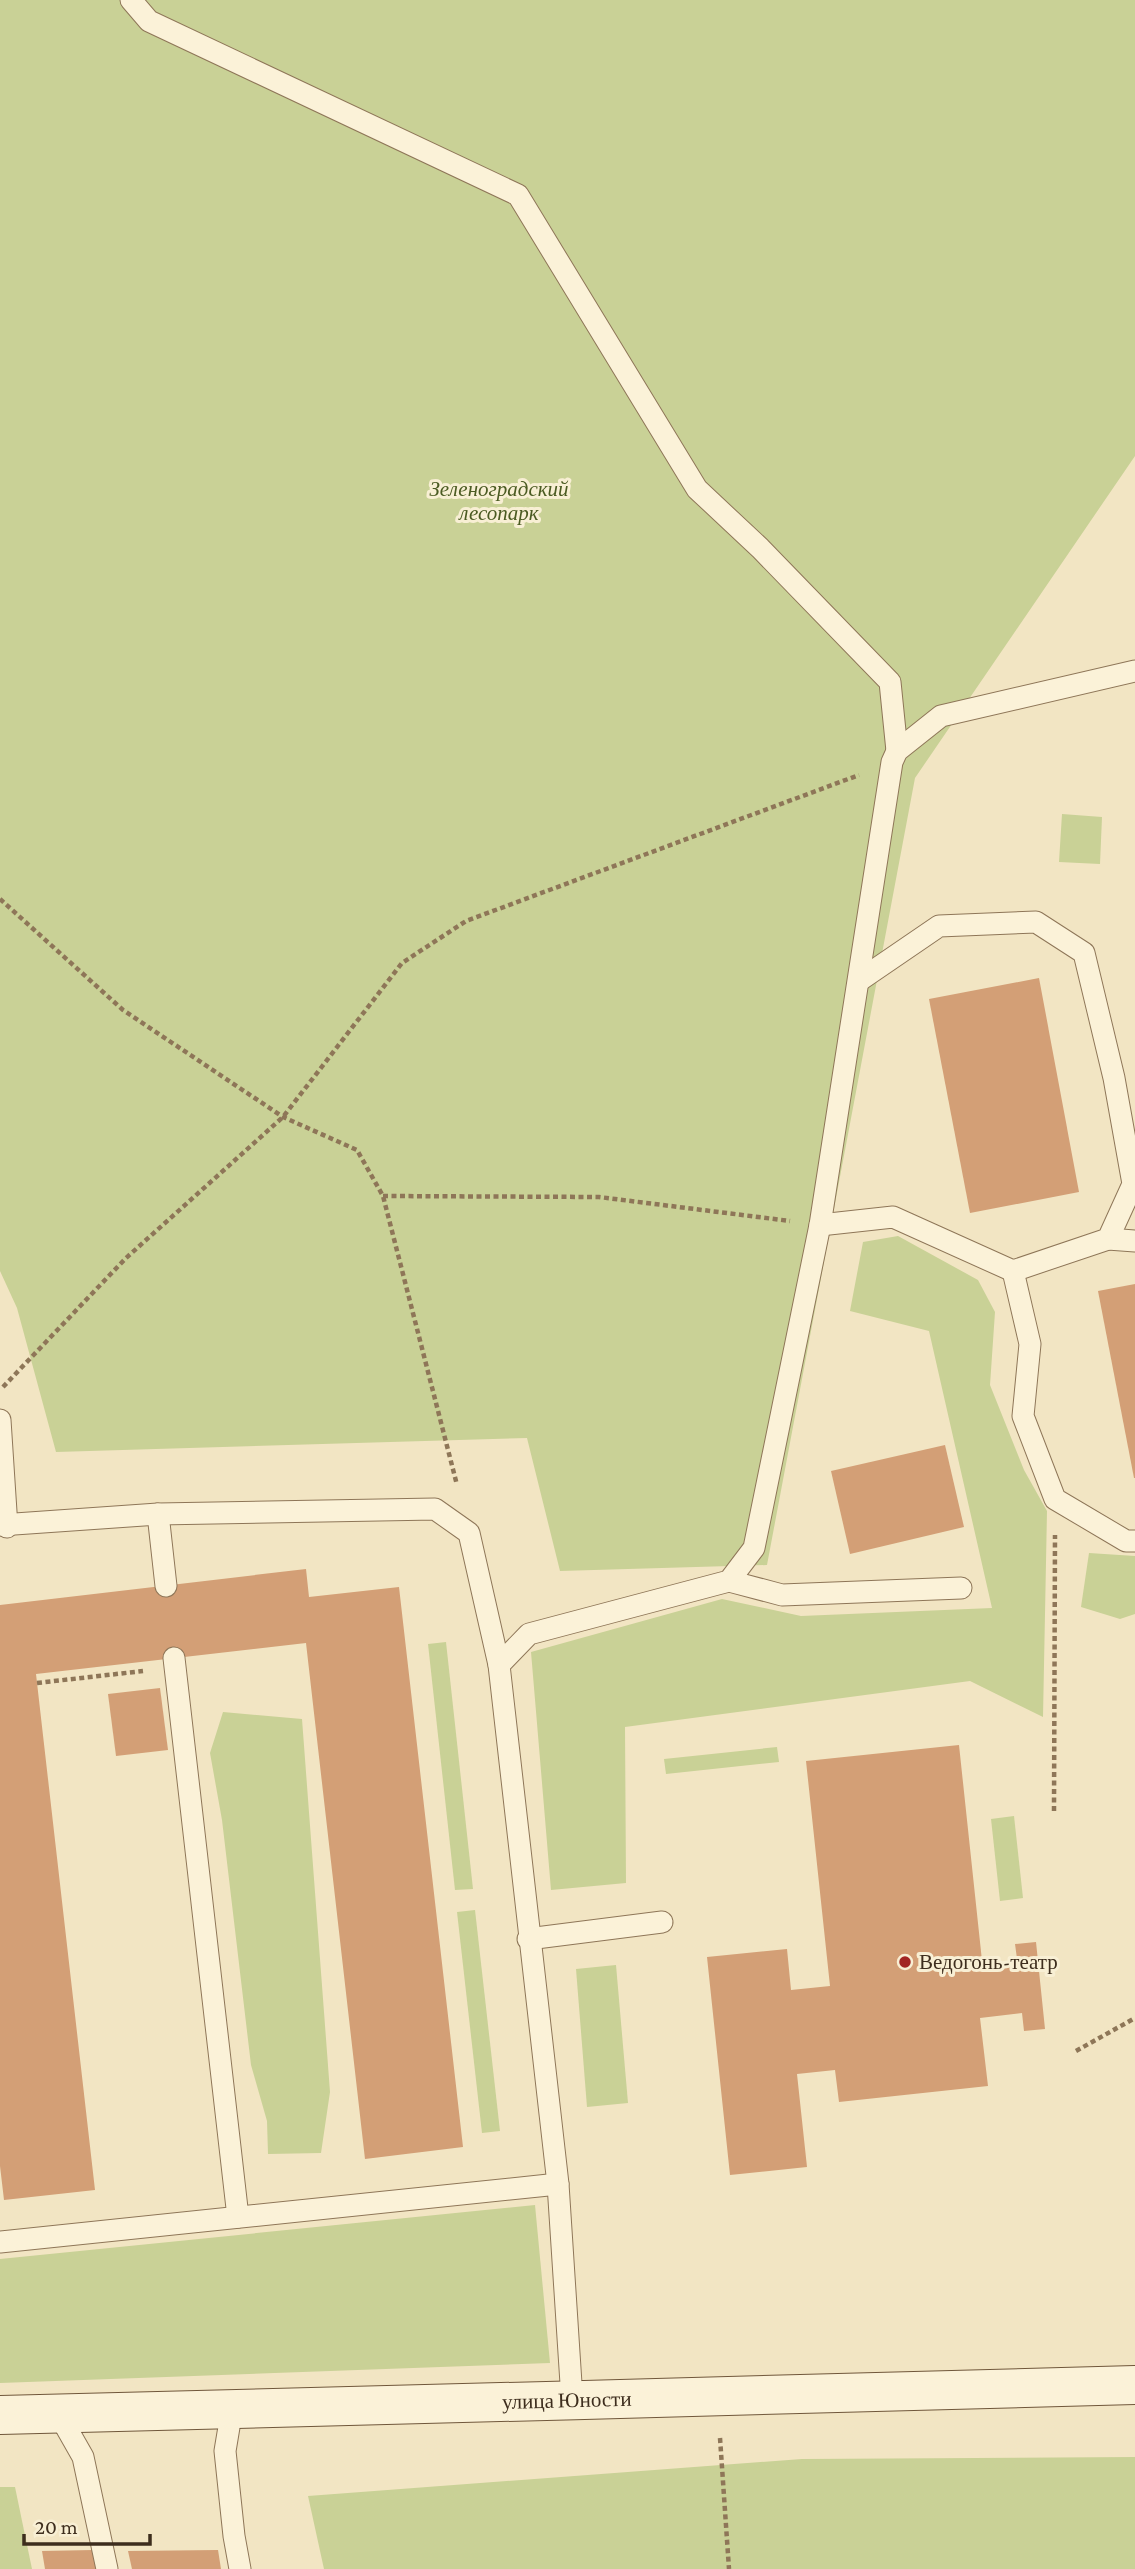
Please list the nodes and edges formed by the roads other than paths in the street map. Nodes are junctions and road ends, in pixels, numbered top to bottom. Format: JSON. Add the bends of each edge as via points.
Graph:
{"nodes":[{"id":1,"x":131,"y":0,"type":"edge"},
{"id":2,"x":1135,"y":671,"type":"edge"},
{"id":3,"x":894,"y":757,"type":"junction"},
{"id":4,"x":860,"y":980,"type":"junction"},
{"id":5,"x":820,"y":1225,"type":"junction"},
{"id":6,"x":1108,"y":1240,"type":"junction"},
{"id":7,"x":1135,"y":1241,"type":"edge"},
{"id":8,"x":1013,"y":1271,"type":"junction"},
{"id":9,"x":0,"y":1420,"type":"edge"},
{"id":10,"x":158,"y":1514,"type":"junction"},
{"id":11,"x":4,"y":1526,"type":"edge"},
{"id":12,"x":1135,"y":1541,"type":"edge"},
{"id":13,"x":729,"y":1581,"type":"junction"},
{"id":14,"x":166,"y":1586,"type":"dead end"},
{"id":15,"x":961,"y":1588,"type":"dead end"},
{"id":16,"x":175,"y":1662,"type":"road end"},
{"id":17,"x":499,"y":1665,"type":"junction"},
{"id":18,"x":662,"y":1922,"type":"dead end"},
{"id":19,"x":528,"y":1939,"type":"junction"},
{"id":20,"x":558,"y":2184,"type":"junction"},
{"id":21,"x":238,"y":2217,"type":"junction"},
{"id":22,"x":0,"y":2242,"type":"edge"},
{"id":23,"x":1135,"y":2385,"type":"edge"},
{"id":24,"x":572,"y":2399,"type":"junction"},
{"id":25,"x":232,"y":2409,"type":"junction"},
{"id":26,"x":58,"y":2413,"type":"junction"},
{"id":27,"x":0,"y":2414,"type":"edge"},
{"id":28,"x":107,"y":2569,"type":"edge"},
{"id":29,"x":240,"y":2569,"type":"edge"}],
"edges":[{"from":1,"to":3,"type":"lane","via":[[149,21],[518,195],[697,489],[890,682]]},
{"from":2,"to":3,"type":"lane","via":[[941,716]]},
{"from":3,"to":4,"type":"lane"},
{"from":4,"to":5,"type":"lane"},
{"from":4,"to":6,"type":"lane","via":[[939,926],[1036,922],[1084,953],[1133,1184]]},
{"from":5,"to":8,"type":"lane","via":[[893,1217]]},
{"from":5,"to":13,"type":"lane","via":[[754,1548]]},
{"from":6,"to":7,"type":"lane"},
{"from":6,"to":8,"type":"lane"},
{"from":8,"to":12,"type":"lane","via":[[1030,1344],[1023,1416],[1055,1499],[1126,1541]]},
{"from":9,"to":11,"type":"lane"},
{"from":10,"to":11,"type":"lane"},
{"from":10,"to":14,"type":"lane"},
{"from":10,"to":17,"type":"lane","via":[[435,1509],[469,1533]]},
{"from":13,"to":15,"type":"lane","via":[[782,1595]]},
{"from":13,"to":17,"type":"lane","via":[[529,1634]]},
{"from":16,"to":21,"type":"lane"},
{"from":17,"to":19,"type":"lane"},
{"from":18,"to":19,"type":"lane"},
{"from":19,"to":20,"type":"lane"},
{"from":20,"to":21,"type":"lane"},
{"from":20,"to":24,"type":"lane"},
{"from":21,"to":22,"type":"lane"},
{"from":23,"to":24,"type":"street","name":"улица Юности"},
{"from":24,"to":25,"type":"street","name":"улица Юности"},
{"from":25,"to":26,"type":"street","name":"улица Юности"},
{"from":25,"to":29,"type":"lane","via":[[225,2451]]},
{"from":26,"to":27,"type":"street","name":"улица Юности"},
{"from":26,"to":28,"type":"lane","via":[[83,2457]]}]}
